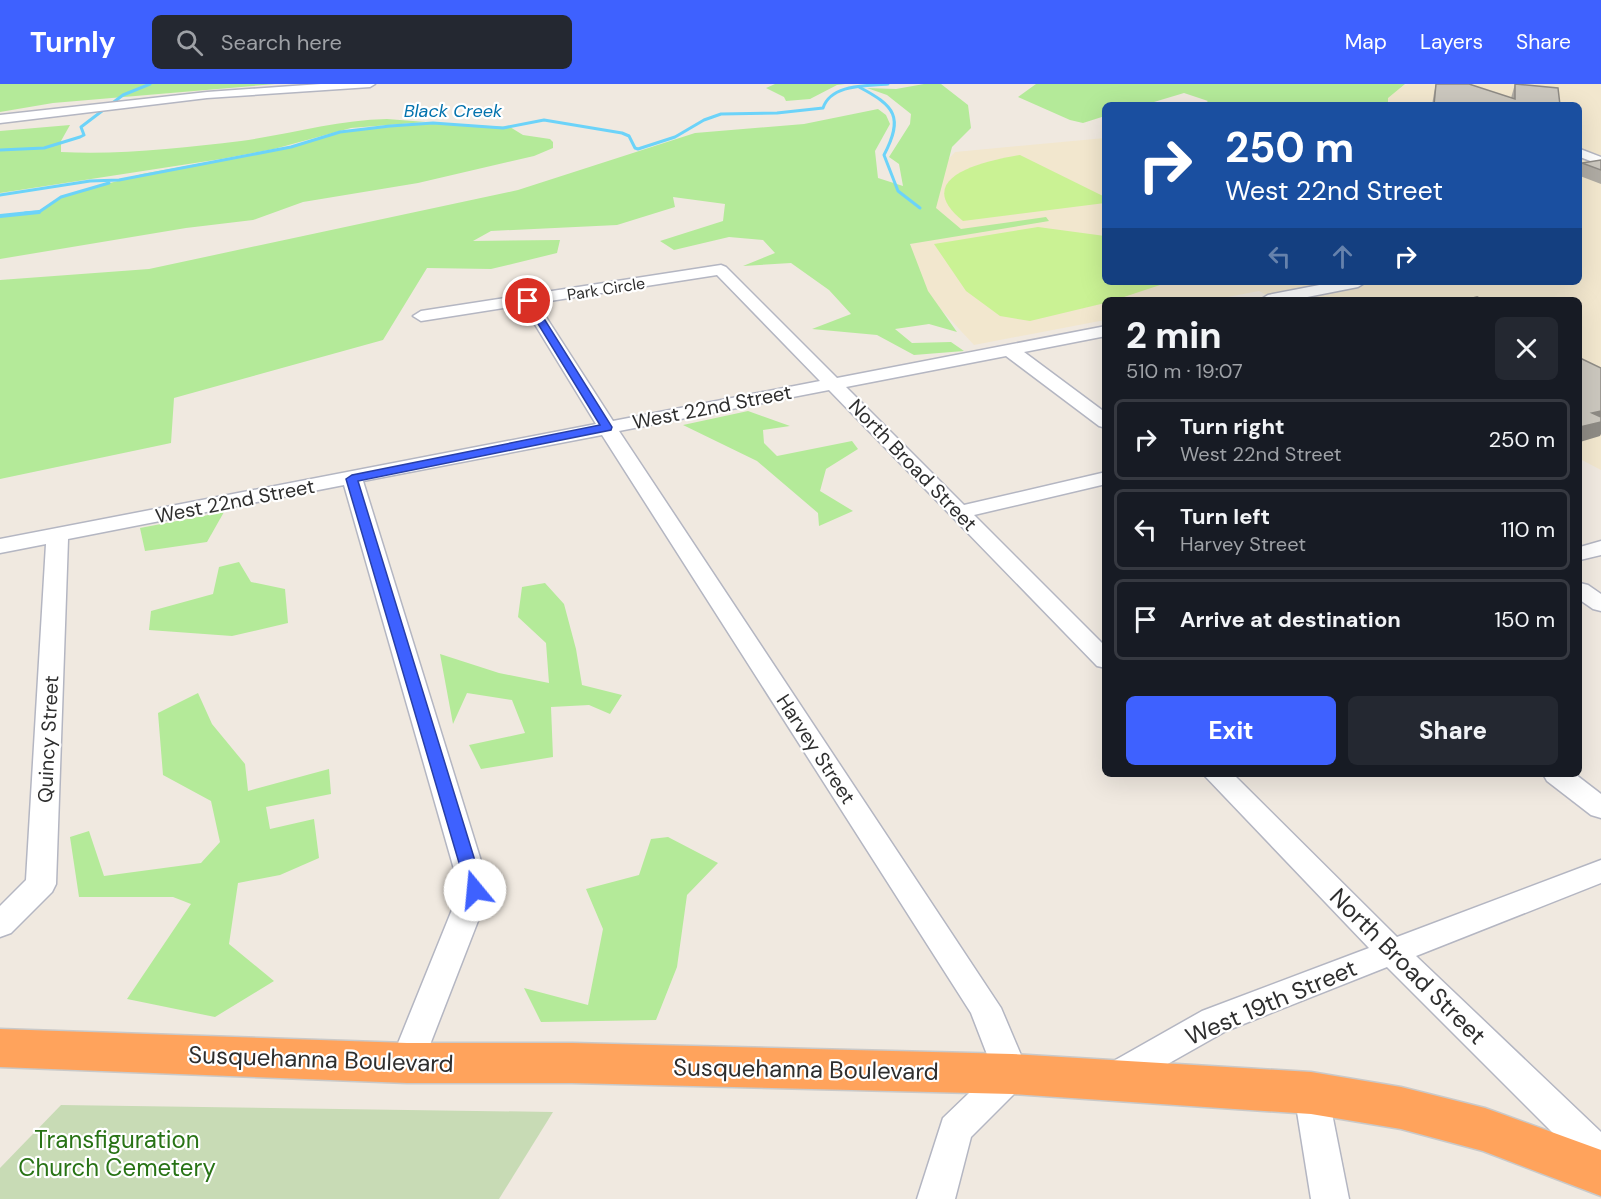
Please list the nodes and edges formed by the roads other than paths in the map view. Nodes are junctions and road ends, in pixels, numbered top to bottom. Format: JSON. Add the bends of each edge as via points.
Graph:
{"nodes":[{"id":1,"x":370,"y":84,"type":"edge"},
{"id":2,"x":0,"y":119,"type":"edge"},
{"id":3,"x":1601,"y":147,"type":"edge"},
{"id":4,"x":1582,"y":152,"type":"edge"},
{"id":5,"x":1582,"y":153,"type":"edge"},
{"id":6,"x":1601,"y":161,"type":"edge"},
{"id":7,"x":721,"y":270,"type":"joint"},
{"id":8,"x":1343,"y":285,"type":"edge"},
{"id":9,"x":1283,"y":297,"type":"edge"},
{"id":10,"x":528,"y":301,"type":"junction"},
{"id":11,"x":421,"y":316,"type":"dead end"},
{"id":12,"x":1102,"y":332,"type":"edge"},
{"id":13,"x":1010,"y":350,"type":"junction"},
{"id":14,"x":833,"y":383,"type":"junction"},
{"id":15,"x":1102,"y":419,"type":"edge"},
{"id":16,"x":607,"y":427,"type":"junction"},
{"id":17,"x":352,"y":479,"type":"junction"},
{"id":18,"x":1102,"y":479,"type":"edge"},
{"id":19,"x":959,"y":512,"type":"junction"},
{"id":20,"x":57,"y":535,"type":"junction"},
{"id":21,"x":0,"y":546,"type":"edge"},
{"id":22,"x":1601,"y":548,"type":"edge"},
{"id":23,"x":1582,"y":553,"type":"edge"},
{"id":24,"x":1582,"y":591,"type":"edge"},
{"id":25,"x":1601,"y":604,"type":"edge"},
{"id":26,"x":1102,"y":657,"type":"edge"},
{"id":27,"x":1220,"y":777,"type":"edge"},
{"id":28,"x":1561,"y":777,"type":"edge"},
{"id":29,"x":1601,"y":808,"type":"edge"},
{"id":30,"x":1601,"y":871,"type":"edge"},
{"id":31,"x":0,"y":925,"type":"edge"},
{"id":32,"x":1392,"y":952,"type":"junction"},
{"id":33,"x":0,"y":1048,"type":"edge"},
{"id":34,"x":407,"y":1063,"type":"junction"},
{"id":35,"x":1012,"y":1074,"type":"junction"},
{"id":36,"x":1113,"y":1078,"type":"junction"},
{"id":37,"x":1311,"y":1093,"type":"junction"},
{"id":38,"x":1601,"y":1156,"type":"edge"},
{"id":39,"x":1601,"y":1173,"type":"edge"},
{"id":40,"x":936,"y":1199,"type":"edge"},
{"id":41,"x":1330,"y":1199,"type":"edge"}],
"edges":[{"from":1,"to":2,"type":"street","via":[[207,94]]},
{"from":3,"to":4,"type":"street"},
{"from":5,"to":6,"type":"street"},
{"from":7,"to":10,"type":"street","name":"Park Circle"},
{"from":7,"to":14,"type":"street","name":"North Broad Street"},
{"from":8,"to":9,"type":"street"},
{"from":10,"to":11,"type":"street","name":"Park Circle"},
{"from":10,"to":16,"type":"street","name":"Harvey Street"},
{"from":12,"to":13,"type":"street","name":"West 22nd Street"},
{"from":13,"to":14,"type":"street","name":"West 22nd Street"},
{"from":13,"to":15,"type":"street"},
{"from":14,"to":16,"type":"street","name":"West 22nd Street"},
{"from":14,"to":19,"type":"street","name":"North Broad Street"},
{"from":16,"to":17,"type":"street","name":"West 22nd Street"},
{"from":16,"to":35,"type":"street","name":"Harvey Street","via":[[985,1008]]},
{"from":17,"to":20,"type":"street","name":"West 22nd Street"},
{"from":17,"to":34,"type":"street","via":[[475,890]]},
{"from":18,"to":19,"type":"street"},
{"from":19,"to":26,"type":"street","name":"North Broad Street"},
{"from":20,"to":21,"type":"street","name":"West 22nd Street"},
{"from":20,"to":31,"type":"street","name":"Quincy Street","via":[[41,884]]},
{"from":22,"to":23,"type":"street"},
{"from":24,"to":25,"type":"street"},
{"from":27,"to":32,"type":"street","name":"North Broad Street"},
{"from":28,"to":29,"type":"street"},
{"from":30,"to":32,"type":"street","name":"West 19th Street"},
{"from":32,"to":36,"type":"street","name":"West 19th Street","via":[[1214,1021]]},
{"from":32,"to":38,"type":"street","name":"North Broad Street"},
{"from":33,"to":34,"type":"highway","name":"Susquehanna Boulevard"},
{"from":34,"to":35,"type":"highway","name":"Susquehanna Boulevard"},
{"from":35,"to":36,"type":"highway","name":"Susquehanna Boulevard"},
{"from":35,"to":40,"type":"street","via":[[956,1129]]},
{"from":36,"to":37,"type":"highway","name":"Susquehanna Boulevard"},
{"from":37,"to":39,"type":"highway","name":"Susquehanna Boulevard","via":[[1401,1108],[1485,1130]]},
{"from":37,"to":41,"type":"street"}]}
